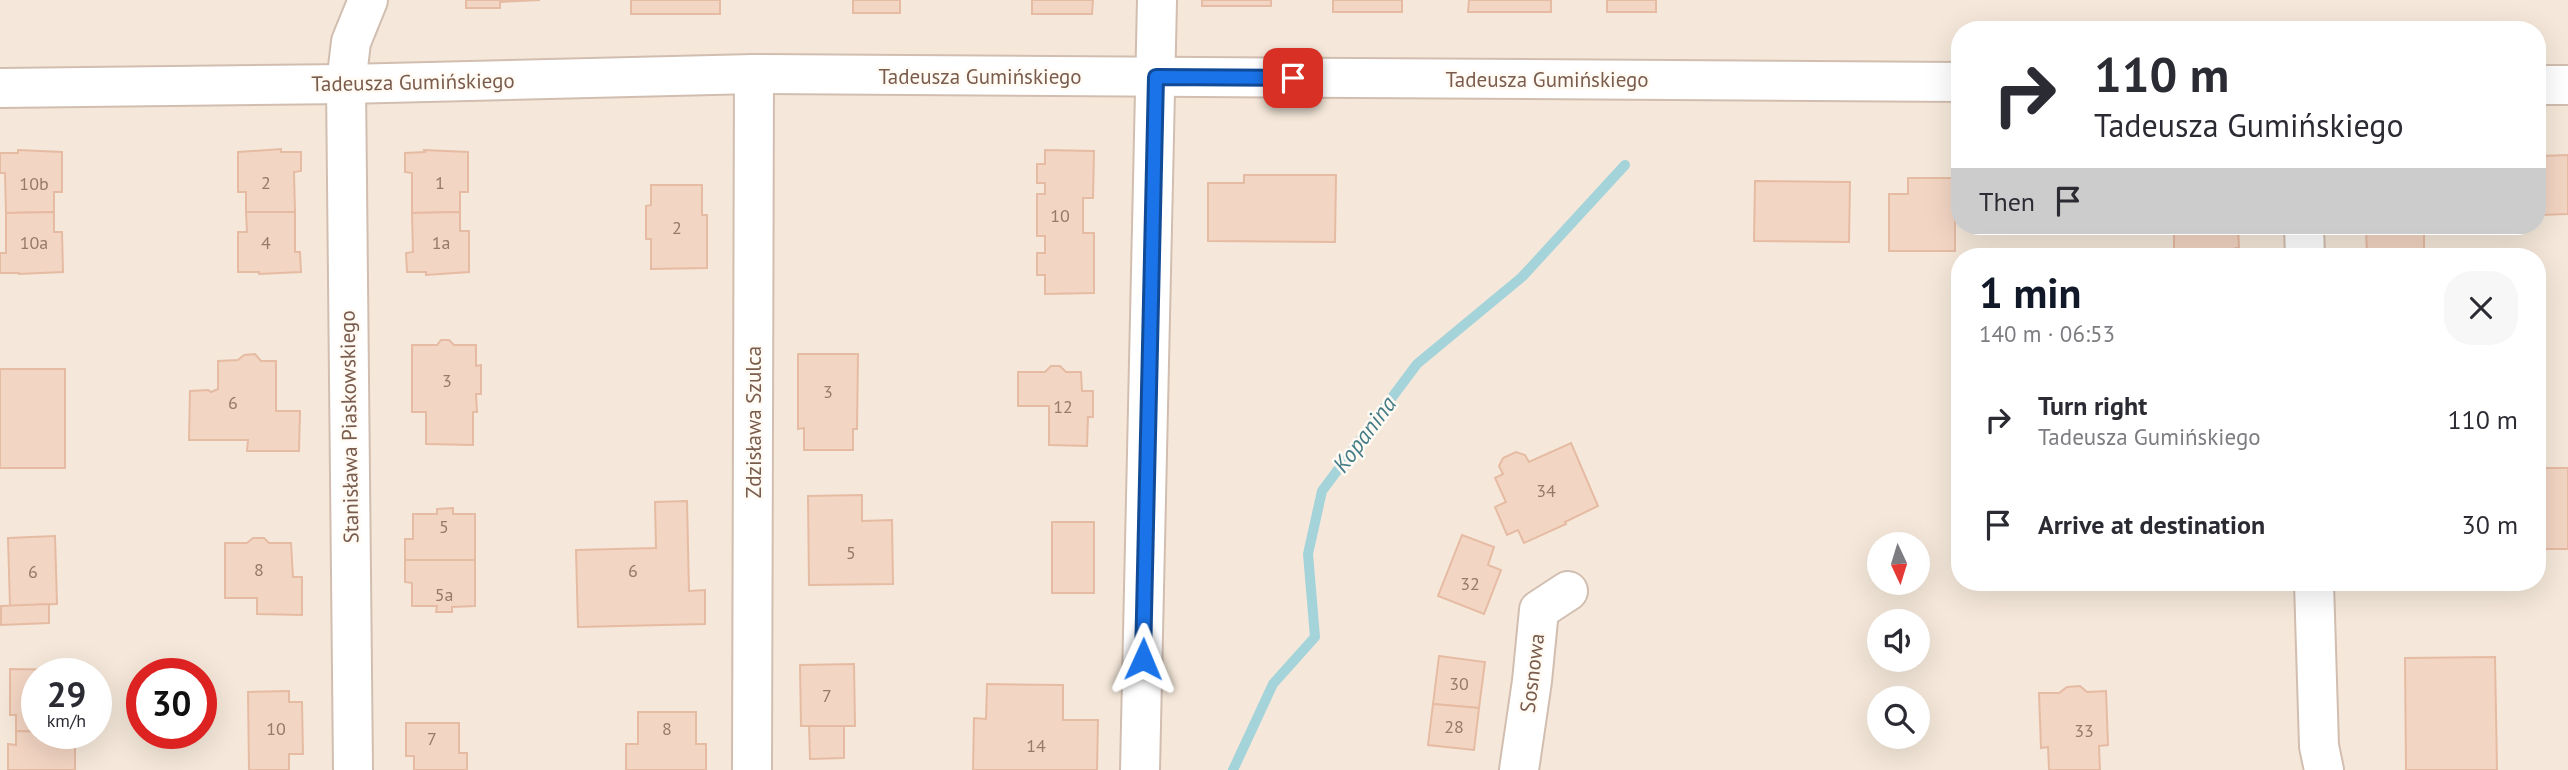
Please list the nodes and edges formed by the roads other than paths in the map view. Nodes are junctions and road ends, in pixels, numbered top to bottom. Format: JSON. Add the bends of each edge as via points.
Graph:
{"nodes":[{"id":1,"x":368,"y":0,"type":"edge"},
{"id":2,"x":1157,"y":0,"type":"edge"},
{"id":3,"x":754,"y":74,"type":"junction"},
{"id":4,"x":1156,"y":77,"type":"junction"},
{"id":5,"x":1951,"y":82,"type":"edge"},
{"id":6,"x":345,"y":85,"type":"junction"},
{"id":7,"x":2546,"y":85,"type":"edge"},
{"id":8,"x":2568,"y":85,"type":"edge"},
{"id":9,"x":0,"y":88,"type":"edge"},
{"id":10,"x":1568,"y":591,"type":"dead end"},
{"id":11,"x":2314,"y":591,"type":"edge"},
{"id":12,"x":353,"y":770,"type":"edge"},
{"id":13,"x":752,"y":770,"type":"edge"},
{"id":14,"x":1140,"y":770,"type":"edge"},
{"id":15,"x":1519,"y":770,"type":"edge"},
{"id":16,"x":2324,"y":770,"type":"edge"}],
"edges":[{"from":1,"to":6,"type":"street","name":"Stanisława Piaskowskiego","via":[[351,42]]},
{"from":2,"to":4,"type":"street"},
{"from":3,"to":4,"type":"street","name":"Tadeusza Gumińskiego"},
{"from":3,"to":6,"type":"street","name":"Tadeusza Gumińskiego"},
{"from":3,"to":13,"type":"street","name":"Zdzisława Szulca"},
{"from":4,"to":5,"type":"street","name":"Tadeusza Gumińskiego"},
{"from":4,"to":14,"type":"street"},
{"from":6,"to":9,"type":"street","name":"Tadeusza Gumińskiego"},
{"from":6,"to":12,"type":"street","name":"Stanisława Piaskowskiego"},
{"from":7,"to":8,"type":"street"},
{"from":10,"to":15,"type":"street","name":"Sosnowa","via":[[1539,610]]},
{"from":11,"to":16,"type":"street","via":[[2319,746]]}]}
